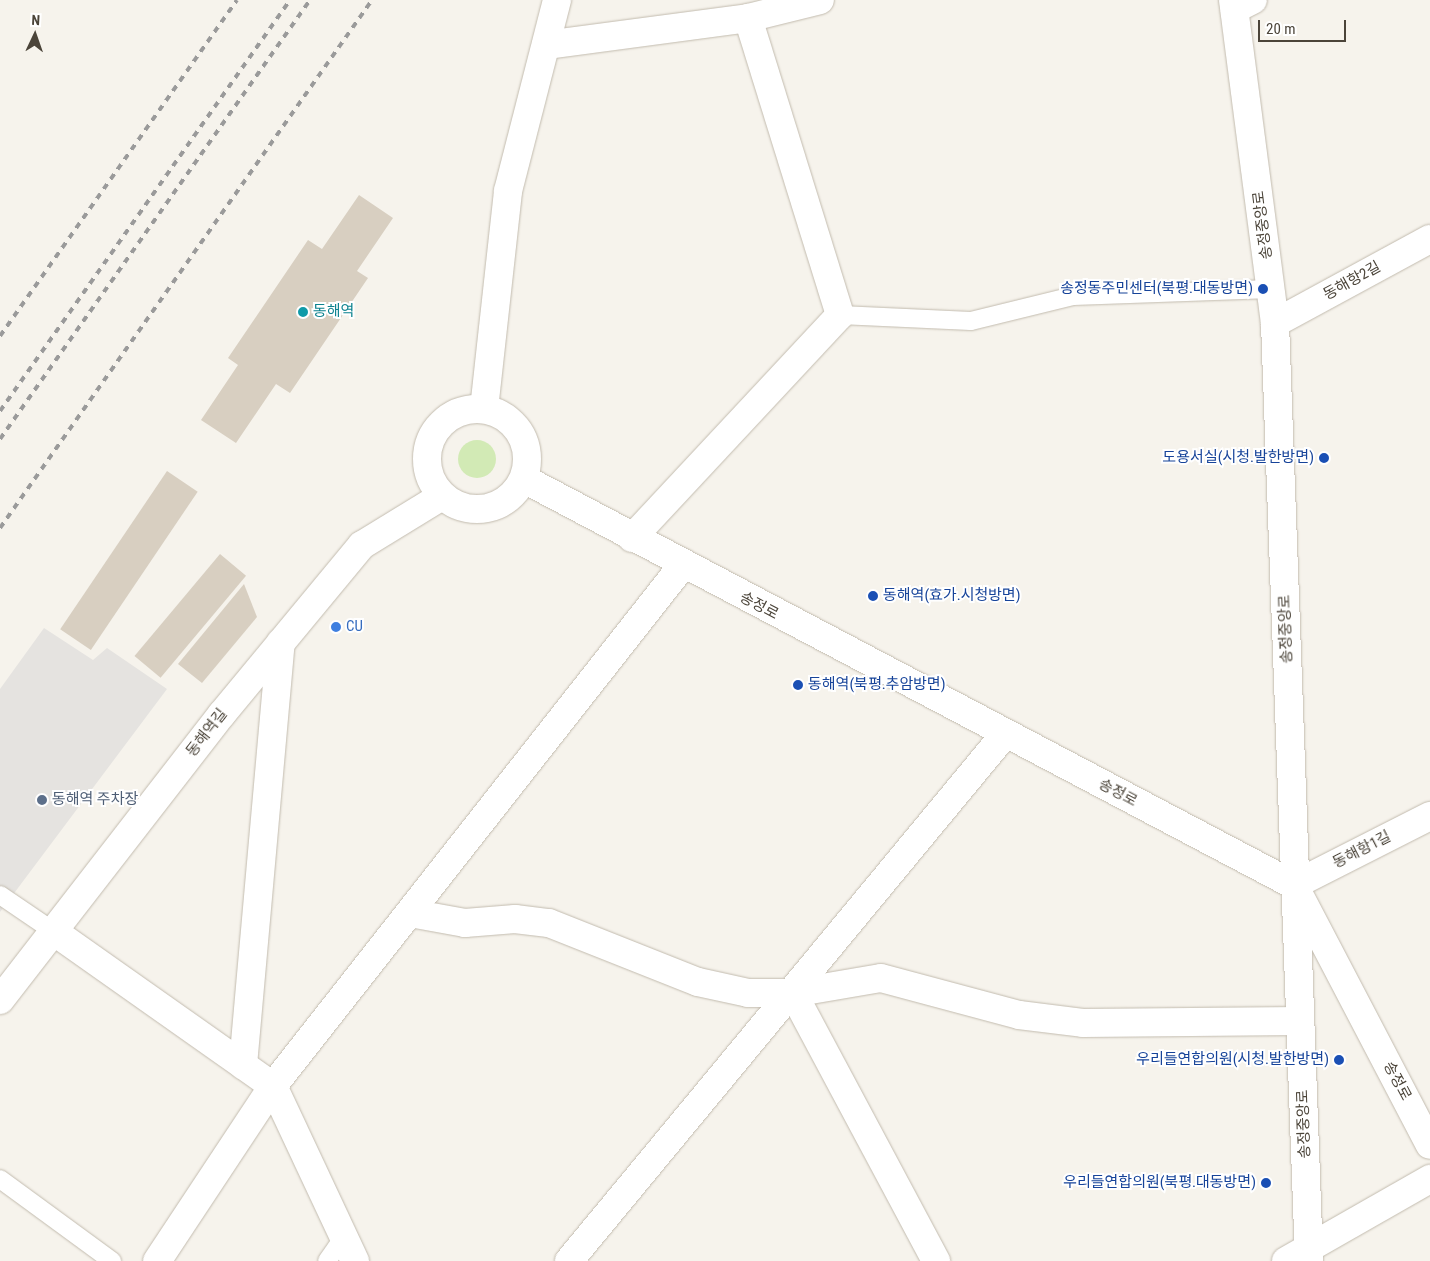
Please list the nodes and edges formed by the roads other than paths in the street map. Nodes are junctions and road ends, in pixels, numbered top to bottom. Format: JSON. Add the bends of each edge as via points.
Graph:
{"nodes":[{"id":1,"x":557,"y":0,"type":"edge"},
{"id":2,"x":820,"y":0,"type":"edge"},
{"id":3,"x":1240,"y":3,"type":"edge"},
{"id":4,"x":748,"y":18,"type":"junction"},
{"id":5,"x":546,"y":46,"type":"junction"},
{"id":6,"x":1430,"y":239,"type":"edge"},
{"id":7,"x":1271,"y":289,"type":"junction"},
{"id":8,"x":840,"y":315,"type":"junction"},
{"id":9,"x":1275,"y":324,"type":"junction"},
{"id":10,"x":484,"y":410,"type":"junction"},
{"id":11,"x":524,"y":479,"type":"junction"},
{"id":12,"x":442,"y":496,"type":"junction"},
{"id":13,"x":632,"y":538,"type":"junction"},
{"id":14,"x":682,"y":566,"type":"junction"},
{"id":15,"x":281,"y":642,"type":"junction"},
{"id":16,"x":1005,"y":734,"type":"junction"},
{"id":17,"x":1430,"y":816,"type":"edge"},
{"id":18,"x":1294,"y":885,"type":"junction"},
{"id":19,"x":0,"y":894,"type":"edge"},
{"id":20,"x":410,"y":912,"type":"junction"},
{"id":21,"x":53,"y":932,"type":"junction"},
{"id":22,"x":794,"y":993,"type":"junction"},
{"id":23,"x":0,"y":1000,"type":"edge"},
{"id":24,"x":1300,"y":1021,"type":"junction"},
{"id":25,"x":243,"y":1065,"type":"junction"},
{"id":26,"x":273,"y":1086,"type":"junction"},
{"id":27,"x":1430,"y":1145,"type":"edge"},
{"id":28,"x":0,"y":1179,"type":"edge"},
{"id":29,"x":1430,"y":1179,"type":"edge"},
{"id":30,"x":349,"y":1249,"type":"edge"},
{"id":31,"x":1309,"y":1254,"type":"edge"},
{"id":32,"x":112,"y":1261,"type":"edge"},
{"id":33,"x":157,"y":1261,"type":"edge"},
{"id":34,"x":327,"y":1261,"type":"edge"},
{"id":35,"x":569,"y":1261,"type":"edge"},
{"id":36,"x":936,"y":1261,"type":"edge"},
{"id":37,"x":1286,"y":1261,"type":"edge"}],
"edges":[{"from":1,"to":5,"type":"street"},
{"from":2,"to":4,"type":"street"},
{"from":3,"to":7,"type":"street","name":"송정중앙로"},
{"from":4,"to":5,"type":"street"},
{"from":4,"to":8,"type":"street"},
{"from":5,"to":10,"type":"street","via":[[508,192]]},
{"from":6,"to":9,"type":"street","name":"동해항2길"},
{"from":7,"to":8,"type":"lane","via":[[1073,296],[971,321]]},
{"from":7,"to":9,"type":"street","name":"송정중앙로"},
{"from":8,"to":13,"type":"street"},
{"from":9,"to":18,"type":"street","name":"송정중앙로"},
{"from":10,"to":11,"type":"street","via":[[512,423],[521,434],[527,449]]},
{"from":10,"to":12,"type":"street","via":[[454,415],[432,437],[428,468]]},
{"from":11,"to":12,"type":"street","via":[[515,493],[488,509],[456,505]]},
{"from":11,"to":13,"type":"street","name":"송정로"},
{"from":12,"to":15,"type":"street","name":"동해역길","via":[[362,545]]},
{"from":13,"to":14,"type":"street","name":"송정로"},
{"from":14,"to":16,"type":"street","name":"송정로"},
{"from":14,"to":20,"type":"street"},
{"from":15,"to":21,"type":"street","name":"동해역길"},
{"from":15,"to":25,"type":"street"},
{"from":16,"to":18,"type":"street","name":"송정로"},
{"from":16,"to":22,"type":"street"},
{"from":17,"to":18,"type":"street","name":"동해항1길"},
{"from":18,"to":24,"type":"street","name":"송정중앙로"},
{"from":18,"to":27,"type":"street","name":"송정로"},
{"from":19,"to":21,"type":"lane"},
{"from":20,"to":22,"type":"street","via":[[465,923],[515,918],[549,923],[698,982],[748,993]]},
{"from":20,"to":26,"type":"street"},
{"from":21,"to":23,"type":"street","name":"동해역길"},
{"from":21,"to":25,"type":"street"},
{"from":22,"to":24,"type":"street","via":[[881,978],[1019,1015],[1083,1022]]},
{"from":22,"to":35,"type":"street"},
{"from":22,"to":36,"type":"street"},
{"from":24,"to":31,"type":"street","name":"송정중앙로"},
{"from":25,"to":26,"type":"street"},
{"from":26,"to":30,"type":"street"},
{"from":26,"to":33,"type":"street"},
{"from":28,"to":32,"type":"lane"},
{"from":29,"to":31,"type":"street"},
{"from":30,"to":34,"type":"lane"},
{"from":31,"to":37,"type":"street"}]}
